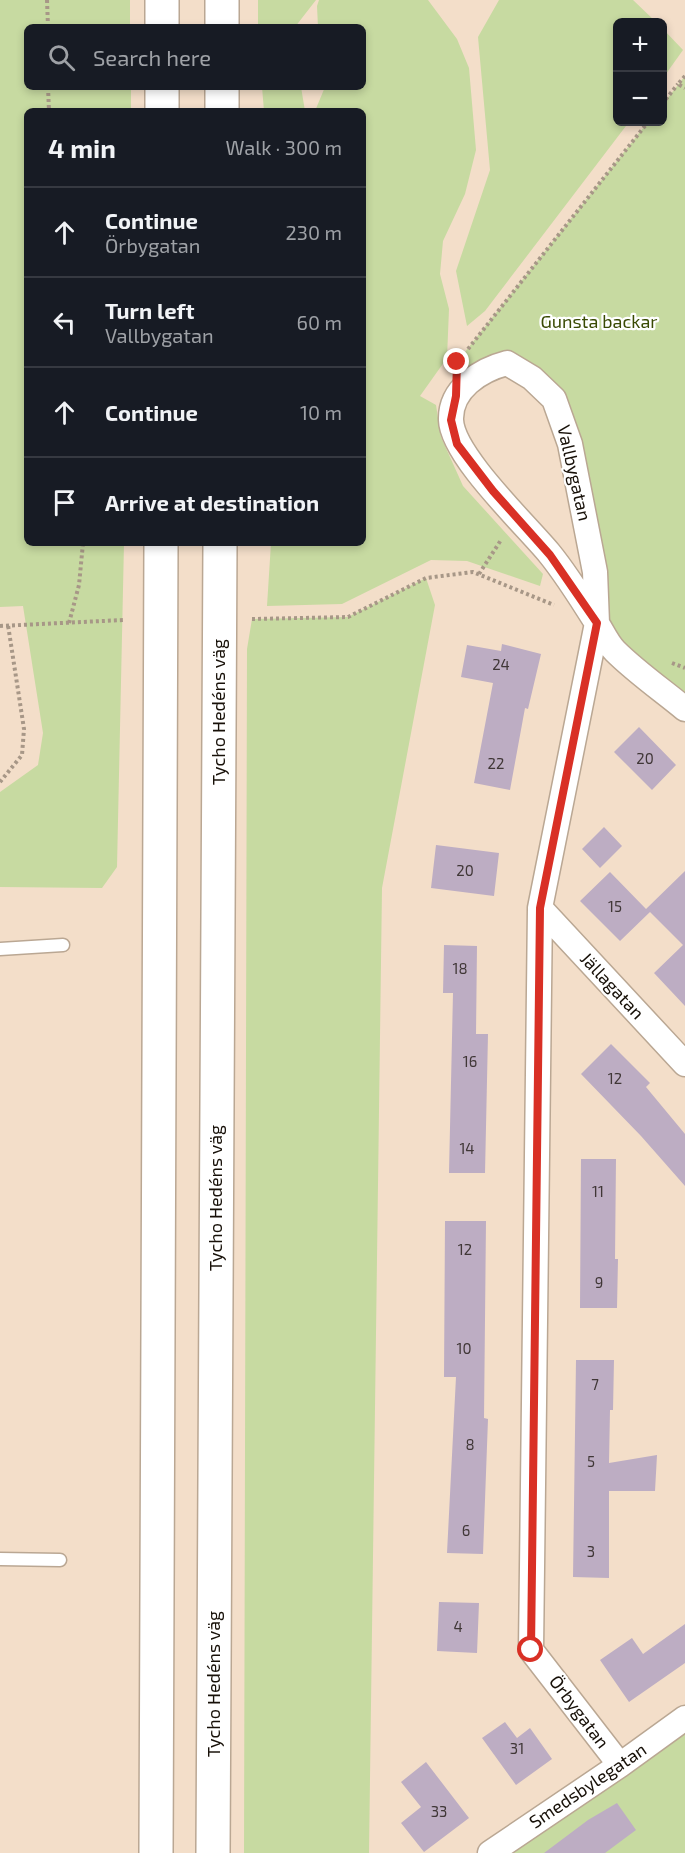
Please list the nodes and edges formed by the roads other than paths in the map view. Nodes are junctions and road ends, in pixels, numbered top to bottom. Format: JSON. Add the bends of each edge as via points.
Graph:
{"nodes":[{"id":1,"x":162,"y":0,"type":"edge"},
{"id":2,"x":222,"y":0,"type":"edge"},
{"id":3,"x":162,"y":24,"type":"edge"},
{"id":4,"x":222,"y":24,"type":"edge"},
{"id":5,"x":162,"y":90,"type":"edge"},
{"id":6,"x":222,"y":90,"type":"edge"},
{"id":7,"x":162,"y":108,"type":"edge"},
{"id":8,"x":222,"y":108,"type":"edge"},
{"id":9,"x":161,"y":546,"type":"edge"},
{"id":10,"x":220,"y":546,"type":"edge"},
{"id":11,"x":597,"y":623,"type":"junction"},
{"id":12,"x":685,"y":709,"type":"edge"},
{"id":13,"x":540,"y":908,"type":"junction"},
{"id":14,"x":63,"y":945,"type":"dead end"},
{"id":15,"x":0,"y":949,"type":"edge"},
{"id":16,"x":685,"y":1064,"type":"edge"},
{"id":17,"x":0,"y":1559,"type":"edge"},
{"id":18,"x":60,"y":1560,"type":"dead end"},
{"id":19,"x":685,"y":1718,"type":"edge"},
{"id":20,"x":620,"y":1765,"type":"junction"},
{"id":21,"x":156,"y":1853,"type":"edge"},
{"id":22,"x":213,"y":1853,"type":"edge"},
{"id":23,"x":490,"y":1853,"type":"edge"}],
"edges":[{"from":1,"to":3,"type":"main road"},
{"from":2,"to":4,"type":"main road"},
{"from":5,"to":7,"type":"main road"},
{"from":6,"to":8,"type":"main road"},
{"from":9,"to":21,"type":"main road"},
{"from":10,"to":22,"type":"main road","name":"Tycho Hedéns väg"},
{"from":11,"to":11,"type":"street","name":"Vallbygatan","via":[[550,555],[457,444],[451,420],[456,396],[492,367],[507,363],[532,378],[554,399],[570,444],[595,572]]},
{"from":11,"to":12,"type":"street","name":"Vallbygatan","via":[[614,650]]},
{"from":11,"to":13,"type":"street","name":"Örbygatan"},
{"from":13,"to":16,"type":"street","name":"Jällagatan"},
{"from":13,"to":20,"type":"street","name":"Örbygatan","via":[[531,1650]]},
{"from":14,"to":15,"type":"lane"},
{"from":17,"to":18,"type":"lane"},
{"from":19,"to":20,"type":"street","name":"Smedsbylegatan"},
{"from":20,"to":23,"type":"street","name":"Smedsbylegatan"}]}
